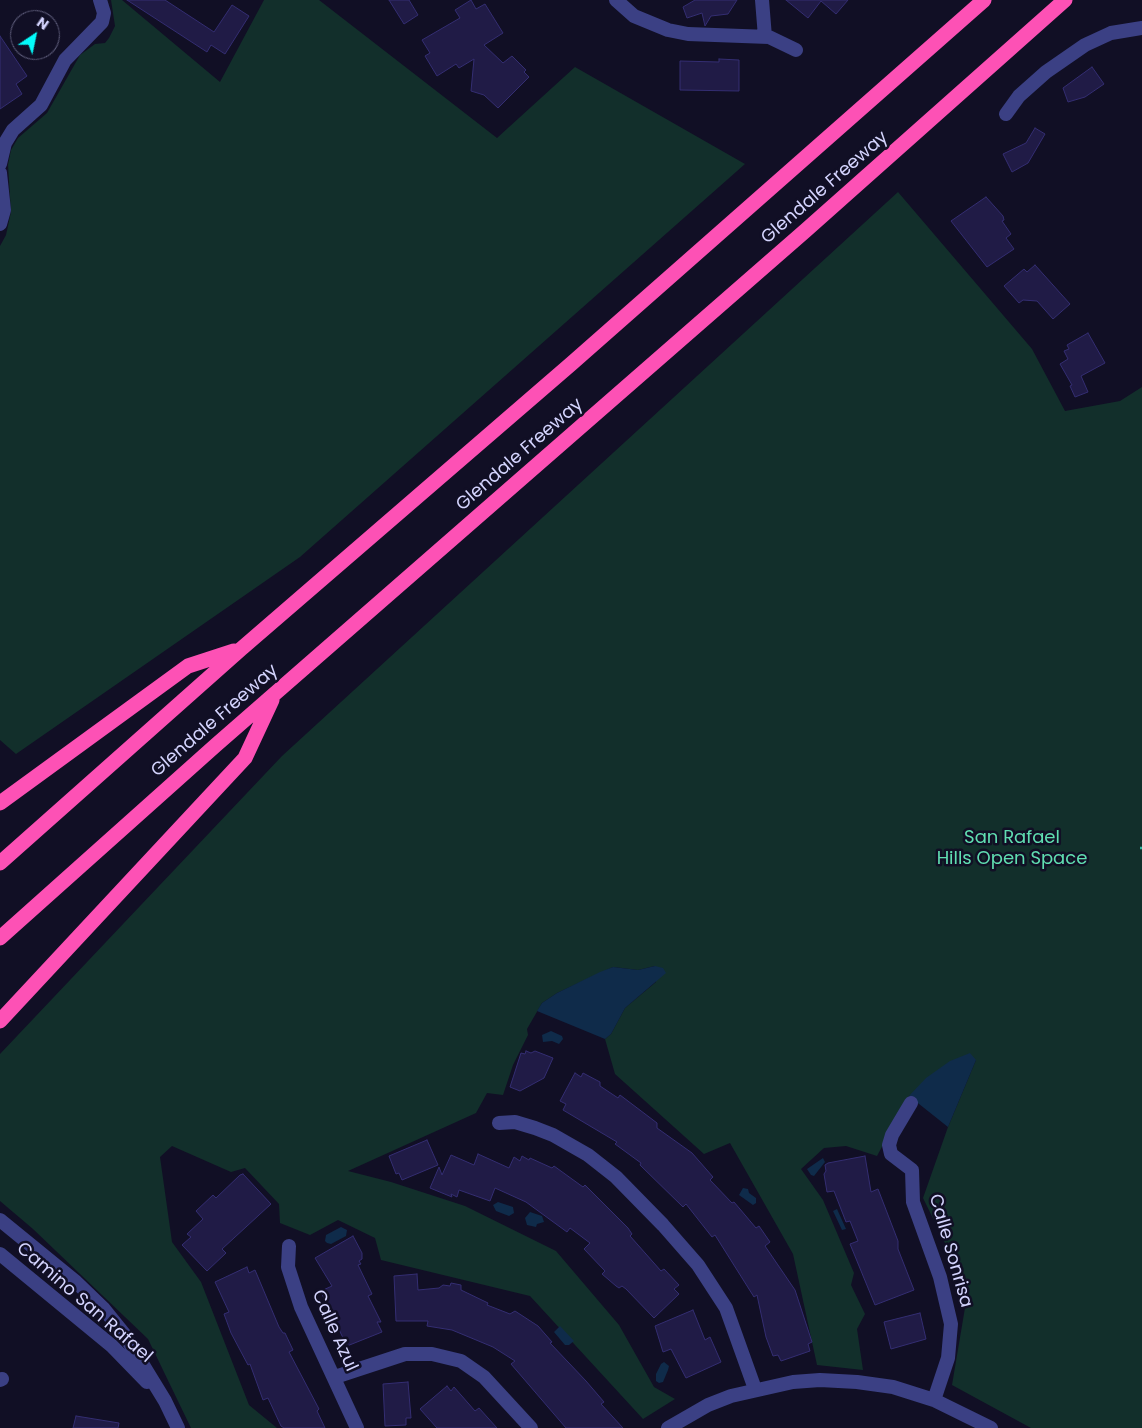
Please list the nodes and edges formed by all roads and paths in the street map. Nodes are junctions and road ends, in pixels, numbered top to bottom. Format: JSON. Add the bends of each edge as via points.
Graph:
{"nodes":[{"id":1,"x":100,"y":0,"type":"edge"},
{"id":2,"x":616,"y":0,"type":"edge"},
{"id":3,"x":762,"y":0,"type":"edge"},
{"id":4,"x":984,"y":0,"type":"edge"},
{"id":5,"x":1065,"y":0,"type":"edge"},
{"id":6,"x":1142,"y":28,"type":"edge"},
{"id":7,"x":765,"y":37,"type":"junction"},
{"id":8,"x":796,"y":50,"type":"dead end"},
{"id":9,"x":1006,"y":114,"type":"dead end"},
{"id":10,"x":0,"y":164,"type":"edge"},
{"id":11,"x":0,"y":173,"type":"edge"},
{"id":12,"x":0,"y":224,"type":"edge"},
{"id":13,"x":241,"y":650,"type":"junction"},
{"id":14,"x":274,"y":694,"type":"junction"},
{"id":15,"x":0,"y":803,"type":"edge"},
{"id":16,"x":0,"y":863,"type":"edge"},
{"id":17,"x":0,"y":938,"type":"edge"},
{"id":18,"x":0,"y":1021,"type":"edge"},
{"id":19,"x":911,"y":1103,"type":"dead end"},
{"id":20,"x":499,"y":1122,"type":"dead end"},
{"id":21,"x":0,"y":1220,"type":"edge"},
{"id":22,"x":289,"y":1246,"type":"dead end"},
{"id":23,"x":0,"y":1254,"type":"edge"},
{"id":24,"x":335,"y":1377,"type":"junction"},
{"id":25,"x":755,"y":1389,"type":"junction"},
{"id":26,"x":934,"y":1400,"type":"junction"},
{"id":27,"x":165,"y":1401,"type":"junction"},
{"id":28,"x":178,"y":1428,"type":"edge"},
{"id":29,"x":357,"y":1428,"type":"edge"},
{"id":30,"x":531,"y":1428,"type":"edge"},
{"id":31,"x":670,"y":1428,"type":"edge"},
{"id":32,"x":991,"y":1428,"type":"edge"}],
"edges":[{"from":1,"to":10,"type":"street","via":[[104,13],[102,22],[65,60],[41,105],[13,130],[5,143]]},
{"from":2,"to":7,"type":"street","via":[[639,19],[668,30],[688,34]]},
{"from":3,"to":7,"type":"street"},
{"from":4,"to":13,"type":"highway","name":"Glendale Freeway"},
{"from":5,"to":14,"type":"highway","name":"Glendale Freeway"},
{"from":6,"to":9,"type":"street","via":[[1110,33],[1085,45],[1046,72]]},
{"from":7,"to":8,"type":"street"},
{"from":11,"to":12,"type":"street","via":[[4,210]]},
{"from":13,"to":15,"type":"highway","via":[[188,666]]},
{"from":13,"to":16,"type":"highway","name":"Glendale Freeway"},
{"from":14,"to":17,"type":"highway","name":"Glendale Freeway"},
{"from":14,"to":18,"type":"highway","via":[[244,758]]},
{"from":19,"to":26,"type":"street","name":"Calle Sonrisa","via":[[889,1145],[891,1154],[912,1170],[913,1202],[940,1277],[952,1324],[948,1358]]},
{"from":20,"to":25,"type":"street","via":[[515,1122],[535,1128],[588,1156],[616,1177],[663,1225],[698,1264],[726,1308]]},
{"from":21,"to":27,"type":"street","name":"Camino San Rafael","via":[[103,1308],[124,1334]]},
{"from":22,"to":24,"type":"street","name":"Calle Azul","via":[[288,1267],[301,1307]]},
{"from":23,"to":27,"type":"street","name":"Camino San Rafael","via":[[112,1346]]},
{"from":24,"to":29,"type":"street","name":"Calle Azul"},
{"from":24,"to":30,"type":"street","via":[[405,1354],[432,1354],[461,1361],[484,1377]]},
{"from":25,"to":26,"type":"street","via":[[793,1382],[858,1382],[893,1387]]},
{"from":25,"to":31,"type":"street","via":[[708,1406]]},
{"from":26,"to":32,"type":"street"},
{"from":27,"to":28,"type":"street","name":"Camino San Rafael"}]}
